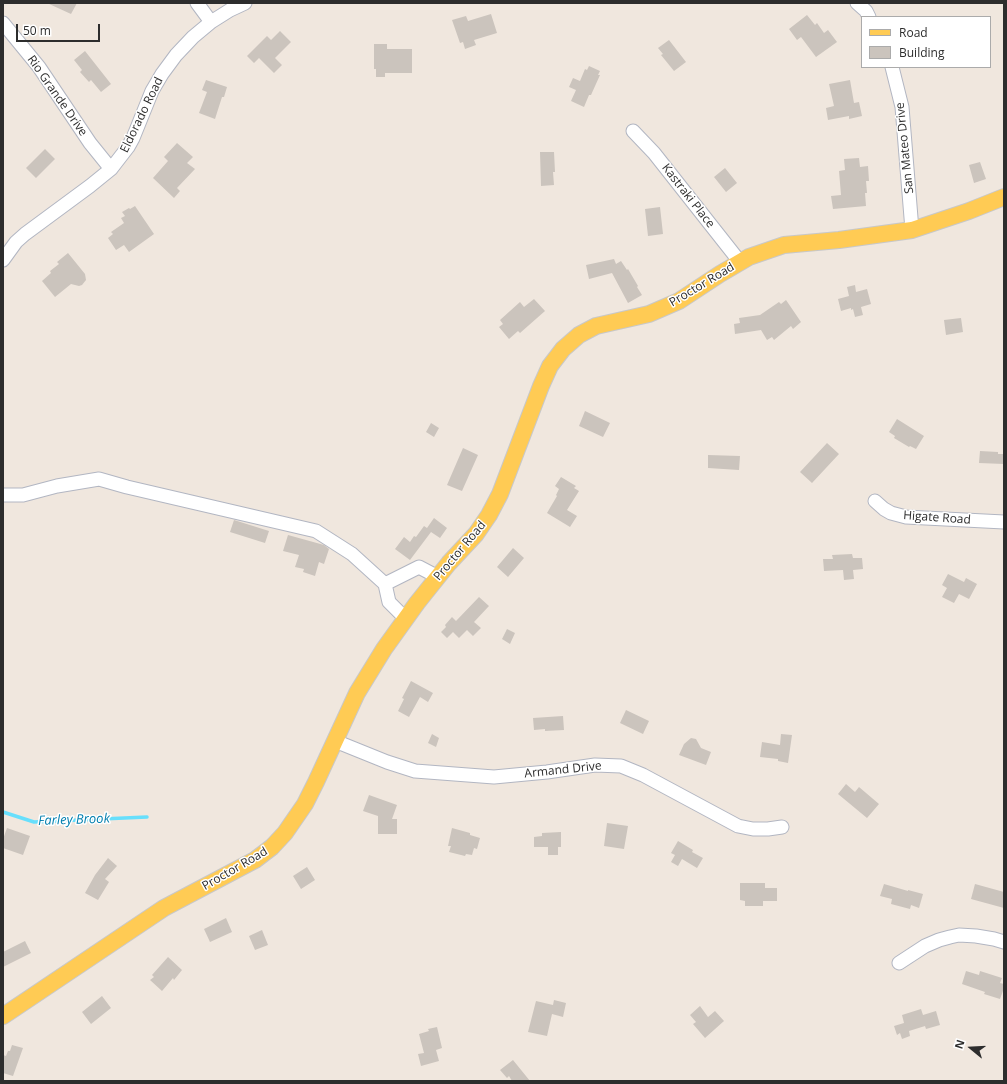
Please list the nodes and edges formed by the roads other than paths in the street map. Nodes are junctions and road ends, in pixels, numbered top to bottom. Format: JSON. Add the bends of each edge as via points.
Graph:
{"nodes":[{"id":1,"x":198,"y":3,"type":"edge"},
{"id":2,"x":245,"y":3,"type":"edge"},
{"id":3,"x":857,"y":3,"type":"edge"},
{"id":4,"x":868,"y":16,"type":"edge"},
{"id":5,"x":211,"y":22,"type":"junction"},
{"id":6,"x":3,"y":23,"type":"edge"},
{"id":7,"x":892,"y":68,"type":"edge"},
{"id":8,"x":633,"y":131,"type":"dead end"},
{"id":9,"x":111,"y":169,"type":"junction"},
{"id":10,"x":1004,"y":197,"type":"edge"},
{"id":11,"x":912,"y":230,"type":"junction"},
{"id":12,"x":3,"y":260,"type":"edge"},
{"id":13,"x":740,"y":262,"type":"junction"},
{"id":14,"x":3,"y":496,"type":"edge"},
{"id":15,"x":875,"y":501,"type":"dead end"},
{"id":16,"x":1004,"y":522,"type":"edge"},
{"id":17,"x":438,"y":577,"type":"junction"},
{"id":18,"x":384,"y":584,"type":"junction"},
{"id":19,"x":406,"y":619,"type":"junction"},
{"id":20,"x":335,"y":741,"type":"junction"},
{"id":21,"x":782,"y":827,"type":"dead end"},
{"id":22,"x":1004,"y":942,"type":"edge"},
{"id":23,"x":899,"y":963,"type":"dead end"},
{"id":24,"x":10,"y":1006,"type":"edge"},
{"id":25,"x":3,"y":1016,"type":"edge"}],
"edges":[{"from":1,"to":5,"type":"street"},
{"from":2,"to":5,"type":"street","name":"Eldorado Road"},
{"from":3,"to":4,"type":"street"},
{"from":5,"to":9,"type":"street","name":"Eldorado Road","via":[[185,45],[162,74],[148,100],[133,138]]},
{"from":6,"to":9,"type":"street","name":"Rio Grande Drive","via":[[39,67],[90,143]]},
{"from":7,"to":11,"type":"street","name":"San Mateo Drive","via":[[902,107]]},
{"from":8,"to":13,"type":"street","name":"Kastraki Place","via":[[654,153]]},
{"from":9,"to":12,"type":"street","name":"Eldorado Road","via":[[25,234]]},
{"from":10,"to":11,"type":"main road","name":"Proctor Road"},
{"from":11,"to":13,"type":"main road","name":"Proctor Road","via":[[784,245]]},
{"from":13,"to":17,"type":"main road","name":"Proctor Road","via":[[679,301],[649,314],[596,326],[579,335],[563,349],[550,366],[541,386],[500,494],[489,515],[476,534]]},
{"from":14,"to":18,"type":"street","via":[[23,495],[99,479],[316,531],[352,554]]},
{"from":15,"to":16,"type":"street","name":"Higate Road","via":[[890,513],[906,517]]},
{"from":17,"to":18,"type":"street","via":[[419,567]]},
{"from":17,"to":19,"type":"main road","name":"Proctor Road"},
{"from":18,"to":19,"type":"street","via":[[389,602]]},
{"from":19,"to":20,"type":"main road","name":"Proctor Road","via":[[357,693]]},
{"from":20,"to":21,"type":"street","name":"Armand Drive","via":[[414,771],[494,777],[595,765],[621,766],[643,775],[738,826],[753,829]]},
{"from":20,"to":24,"type":"main road","name":"Proctor Road","via":[[305,804],[272,847],[255,860],[164,908]]},
{"from":22,"to":23,"type":"street","via":[[959,935],[925,946]]},
{"from":24,"to":25,"type":"main road","name":"Proctor Road"}]}
